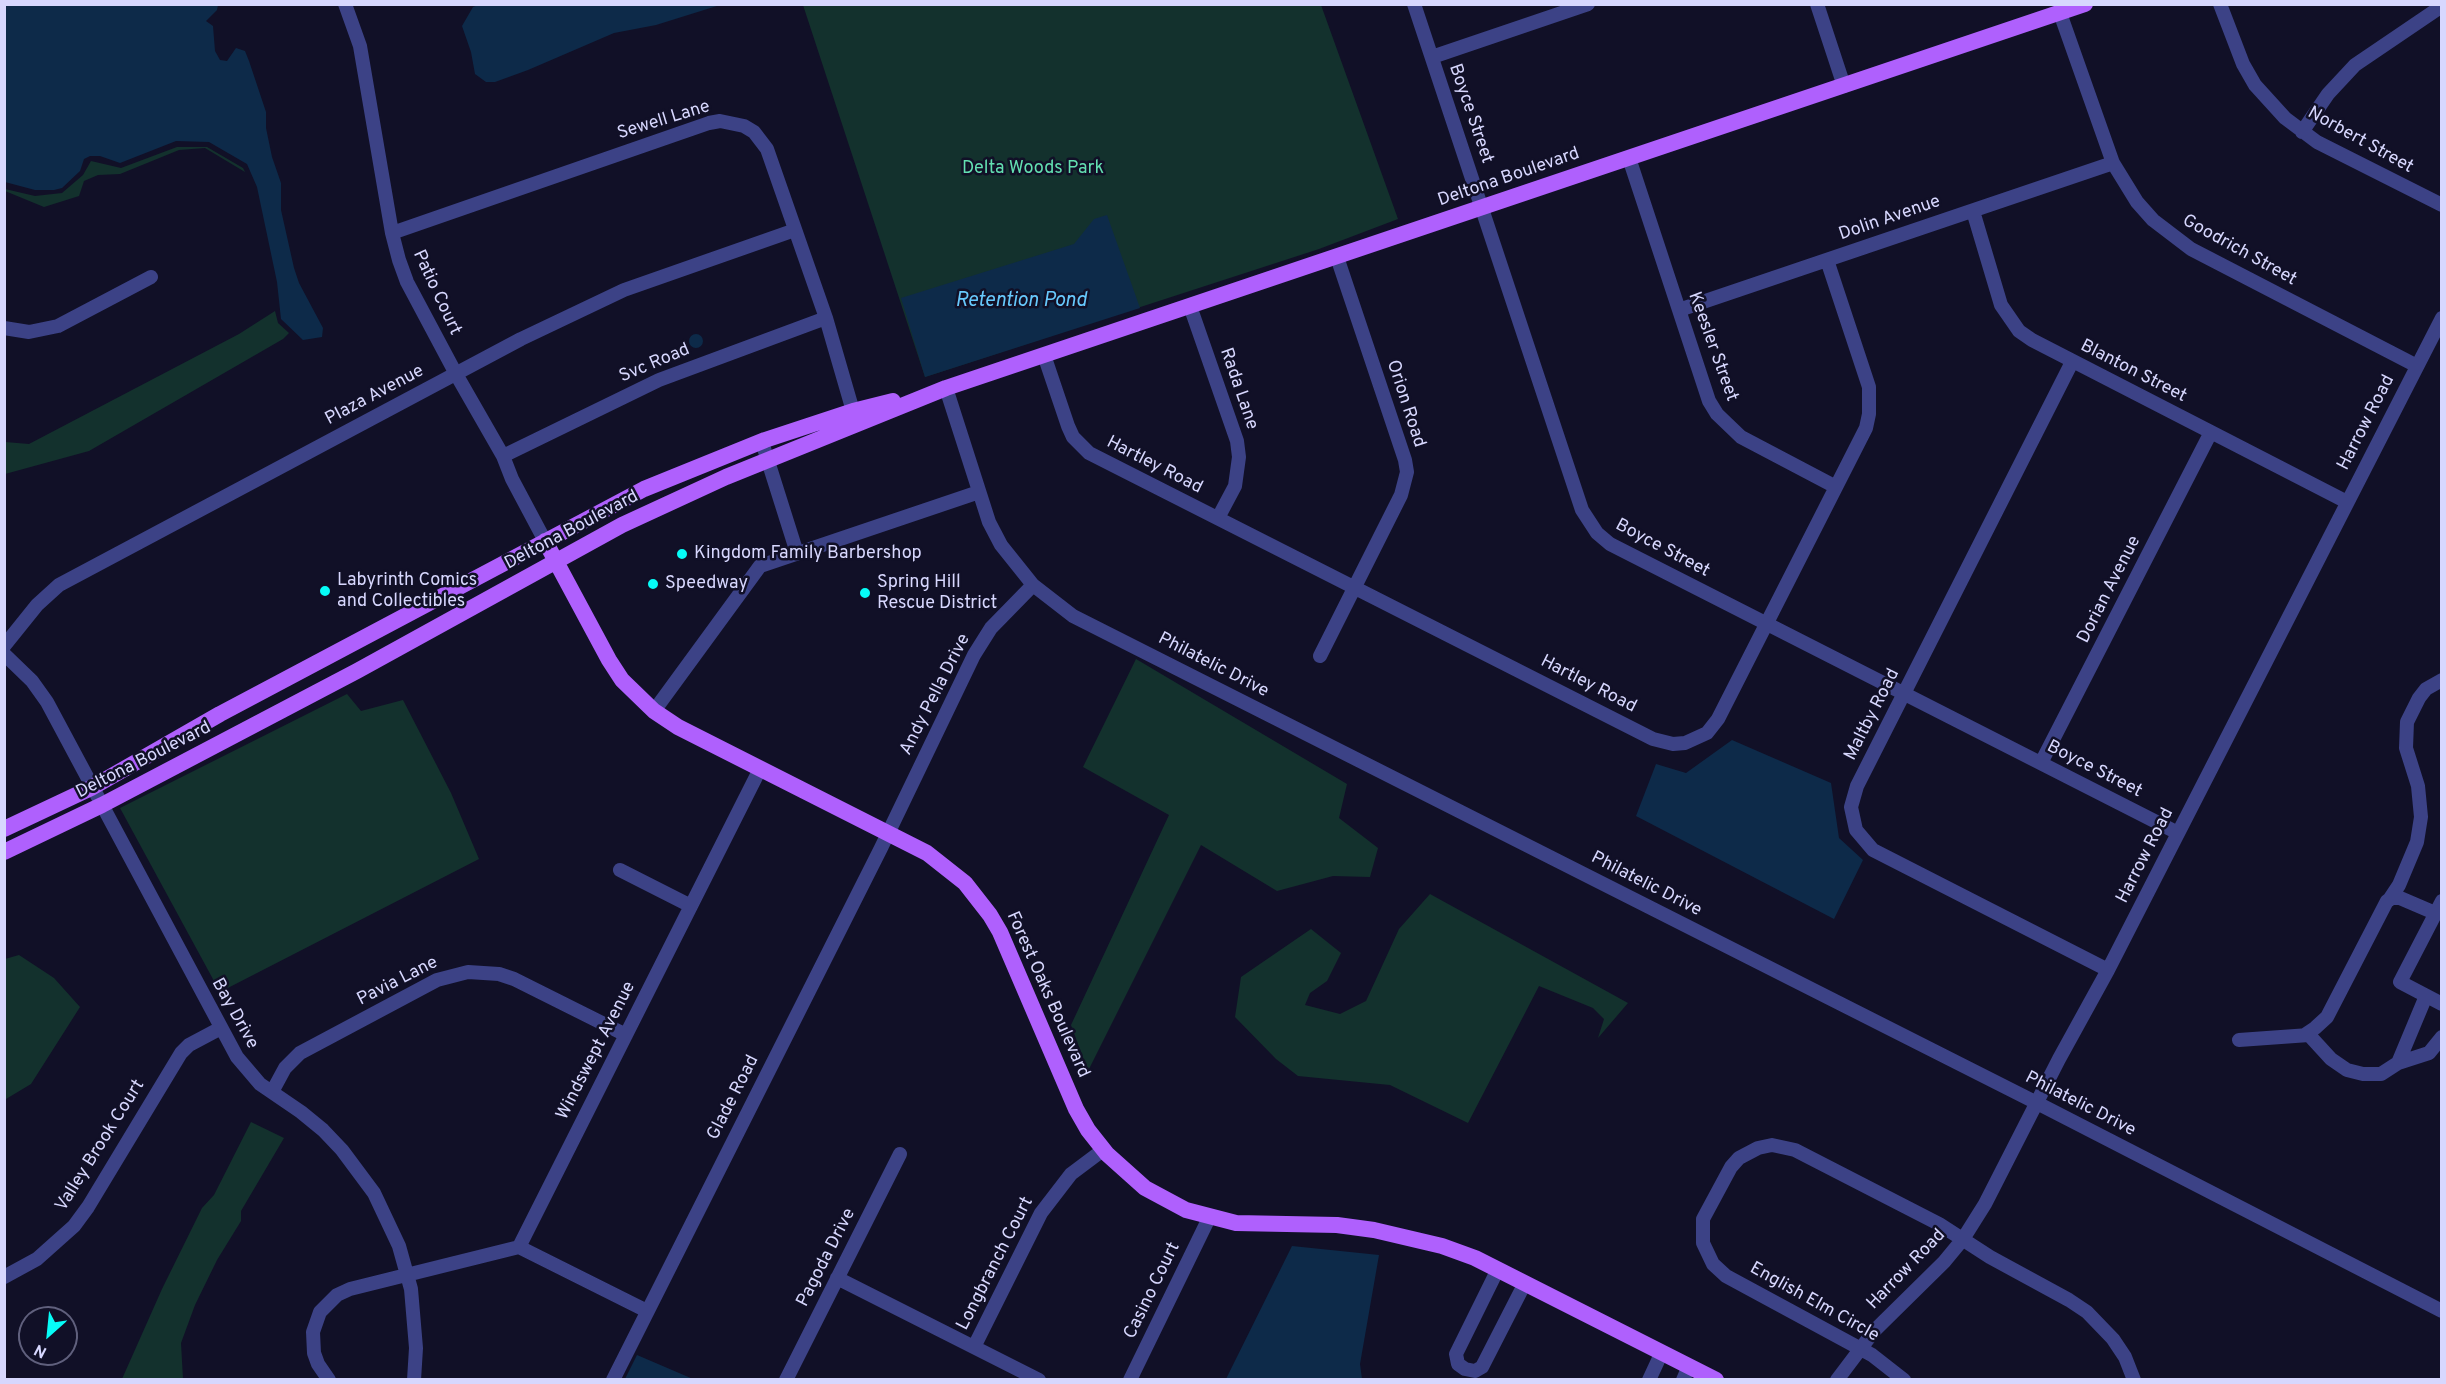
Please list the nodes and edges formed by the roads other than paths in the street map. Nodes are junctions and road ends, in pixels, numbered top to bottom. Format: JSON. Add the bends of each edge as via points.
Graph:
{"nodes":[{"id":1,"x":345,"y":4,"type":"edge"},
{"id":2,"x":1414,"y":4,"type":"edge"},
{"id":3,"x":1588,"y":4,"type":"edge"},
{"id":4,"x":1817,"y":4,"type":"edge"},
{"id":5,"x":2085,"y":4,"type":"edge"},
{"id":6,"x":2220,"y":4,"type":"edge"},
{"id":7,"x":2442,"y":6,"type":"edge"},
{"id":8,"x":2060,"y":13,"type":"junction"},
{"id":9,"x":1432,"y":57,"type":"junction"},
{"id":10,"x":1844,"y":86,"type":"junction"},
{"id":11,"x":2302,"y":132,"type":"junction"},
{"id":12,"x":1629,"y":158,"type":"junction"},
{"id":13,"x":2113,"y":163,"type":"junction"},
{"id":14,"x":2442,"y":206,"type":"edge"},
{"id":15,"x":1482,"y":208,"type":"junction"},
{"id":16,"x":1973,"y":211,"type":"junction"},
{"id":17,"x":795,"y":230,"type":"junction"},
{"id":18,"x":392,"y":232,"type":"junction"},
{"id":19,"x":1337,"y":257,"type":"junction"},
{"id":20,"x":1827,"y":260,"type":"junction"},
{"id":21,"x":151,"y":277,"type":"dead end"},
{"id":22,"x":1190,"y":306,"type":"junction"},
{"id":23,"x":1679,"y":310,"type":"junction"},
{"id":24,"x":826,"y":318,"type":"junction"},
{"id":25,"x":2442,"y":318,"type":"edge"},
{"id":26,"x":4,"y":328,"type":"edge"},
{"id":27,"x":1044,"y":355,"type":"junction"},
{"id":28,"x":2072,"y":362,"type":"junction"},
{"id":29,"x":2417,"y":366,"type":"junction"},
{"id":30,"x":456,"y":374,"type":"junction"},
{"id":31,"x":946,"y":388,"type":"junction"},
{"id":32,"x":855,"y":418,"type":"junction"},
{"id":33,"x":2211,"y":432,"type":"junction"},
{"id":34,"x":762,"y":442,"type":"junction"},
{"id":35,"x":503,"y":456,"type":"junction"},
{"id":36,"x":770,"y":462,"type":"junction"},
{"id":37,"x":1836,"y":488,"type":"junction"},
{"id":38,"x":979,"y":492,"type":"junction"},
{"id":39,"x":2347,"y":502,"type":"junction"},
{"id":40,"x":1218,"y":518,"type":"junction"},
{"id":41,"x":545,"y":542,"type":"junction"},
{"id":42,"x":797,"y":554,"type":"junction"},
{"id":43,"x":557,"y":561,"type":"junction"},
{"id":44,"x":1033,"y":585,"type":"junction"},
{"id":45,"x":1355,"y":587,"type":"junction"},
{"id":46,"x":1767,"y":624,"type":"junction"},
{"id":47,"x":4,"y":646,"type":"edge"},
{"id":48,"x":341,"y":650,"type":"junction"},
{"id":49,"x":4,"y":654,"type":"edge"},
{"id":50,"x":1320,"y":656,"type":"dead end"},
{"id":51,"x":353,"y":674,"type":"junction"},
{"id":52,"x":2442,"y":680,"type":"edge"},
{"id":53,"x":1904,"y":694,"type":"junction"},
{"id":54,"x":654,"y":711,"type":"junction"},
{"id":55,"x":2041,"y":763,"type":"junction"},
{"id":56,"x":760,"y":769,"type":"junction"},
{"id":57,"x":91,"y":788,"type":"junction"},
{"id":58,"x":102,"y":805,"type":"junction"},
{"id":59,"x":4,"y":829,"type":"edge"},
{"id":60,"x":888,"y":833,"type":"junction"},
{"id":61,"x":2178,"y":833,"type":"junction"},
{"id":62,"x":4,"y":852,"type":"edge"},
{"id":63,"x":620,"y":870,"type":"dead end"},
{"id":64,"x":2389,"y":900,"type":"junction"},
{"id":65,"x":691,"y":906,"type":"junction"},
{"id":66,"x":2438,"y":907,"type":"edge"},
{"id":67,"x":2108,"y":970,"type":"junction"},
{"id":68,"x":2426,"y":996,"type":"junction"},
{"id":69,"x":2442,"y":1004,"type":"edge"},
{"id":70,"x":220,"y":1028,"type":"junction"},
{"id":71,"x":2306,"y":1034,"type":"junction"},
{"id":72,"x":626,"y":1035,"type":"junction"},
{"id":73,"x":2442,"y":1036,"type":"edge"},
{"id":74,"x":2239,"y":1040,"type":"dead end"},
{"id":75,"x":2398,"y":1063,"type":"junction"},
{"id":76,"x":272,"y":1092,"type":"junction"},
{"id":77,"x":2037,"y":1103,"type":"junction"},
{"id":78,"x":1103,"y":1150,"type":"junction"},
{"id":79,"x":900,"y":1154,"type":"dead end"},
{"id":80,"x":1209,"y":1218,"type":"junction"},
{"id":81,"x":1963,"y":1239,"type":"junction"},
{"id":82,"x":519,"y":1247,"type":"junction"},
{"id":83,"x":1498,"y":1269,"type":"junction"},
{"id":84,"x":408,"y":1275,"type":"junction"},
{"id":85,"x":4,"y":1277,"type":"edge"},
{"id":86,"x":837,"y":1278,"type":"junction"},
{"id":87,"x":1525,"y":1283,"type":"junction"},
{"id":88,"x":647,"y":1311,"type":"junction"},
{"id":89,"x":2442,"y":1311,"type":"edge"},
{"id":90,"x":974,"y":1347,"type":"junction"},
{"id":91,"x":1861,"y":1348,"type":"junction"},
{"id":92,"x":1662,"y":1352,"type":"junction"},
{"id":93,"x":1686,"y":1373,"type":"edge"},
{"id":94,"x":329,"y":1380,"type":"edge"},
{"id":95,"x":414,"y":1380,"type":"edge"},
{"id":96,"x":613,"y":1380,"type":"edge"},
{"id":97,"x":786,"y":1380,"type":"edge"},
{"id":98,"x":1039,"y":1380,"type":"edge"},
{"id":99,"x":1130,"y":1380,"type":"edge"},
{"id":100,"x":1649,"y":1380,"type":"edge"},
{"id":101,"x":1716,"y":1380,"type":"edge"},
{"id":102,"x":1837,"y":1380,"type":"edge"},
{"id":103,"x":1904,"y":1380,"type":"edge"},
{"id":104,"x":2134,"y":1380,"type":"edge"}],
"edges":[{"from":1,"to":18,"type":"street","name":"Patio Court","via":[[360,46]]},
{"from":2,"to":9,"type":"street","name":"Boyce Street"},
{"from":3,"to":9,"type":"street"},
{"from":4,"to":10,"type":"street"},
{"from":5,"to":8,"type":"main road","name":"Deltona Boulevard"},
{"from":6,"to":11,"type":"street","name":"Norbert Street","via":[[2233,43],[2255,85]]},
{"from":7,"to":11,"type":"street","via":[[2355,65],[2328,94]]},
{"from":8,"to":10,"type":"main road","name":"Deltona Boulevard"},
{"from":8,"to":13,"type":"street","name":"Goodrich Street"},
{"from":9,"to":15,"type":"street","name":"Boyce Street"},
{"from":10,"to":12,"type":"main road","name":"Deltona Boulevard"},
{"from":11,"to":14,"type":"street","name":"Norbert Street"},
{"from":12,"to":15,"type":"main road","name":"Deltona Boulevard"},
{"from":12,"to":23,"type":"street","name":"Keesler Street"},
{"from":13,"to":16,"type":"street","name":"Dolin Avenue"},
{"from":13,"to":29,"type":"street","name":"Goodrich Street","via":[[2137,202],[2191,249]]},
{"from":15,"to":19,"type":"main road","name":"Deltona Boulevard"},
{"from":15,"to":46,"type":"street","name":"Boyce Street","via":[[1589,523],[1610,544]]},
{"from":16,"to":20,"type":"street","name":"Dolin Avenue"},
{"from":16,"to":28,"type":"street","name":"Blanton Street","via":[[1995,290],[2009,319],[2032,340]]},
{"from":17,"to":18,"type":"street","name":"Sewell Lane","via":[[762,141],[744,126],[720,121]]},
{"from":17,"to":24,"type":"street","name":"Sewell Lane"},
{"from":17,"to":30,"type":"street","name":"Plaza Avenue","via":[[624,290]]},
{"from":18,"to":30,"type":"street","name":"Patio Court","via":[[407,282]]},
{"from":19,"to":22,"type":"main road","name":"Deltona Boulevard"},
{"from":19,"to":45,"type":"street","name":"Orion Road","via":[[1407,472],[1401,495]]},
{"from":20,"to":23,"type":"street","name":"Dolin Avenue"},
{"from":20,"to":37,"type":"street","name":"Hartley Road","via":[[1870,399],[1866,428]]},
{"from":21,"to":26,"type":"street","via":[[58,326],[29,332]]},
{"from":22,"to":27,"type":"main road","name":"Deltona Boulevard"},
{"from":22,"to":40,"type":"street","name":"Rada Lane","via":[[1237,441],[1239,457],[1234,486]]},
{"from":23,"to":37,"type":"street","name":"Keesler Street","via":[[1709,400],[1728,428]]},
{"from":24,"to":32,"type":"street","name":"Sewell Lane"},
{"from":24,"to":35,"type":"street","name":"Svc Road","via":[[659,380]]},
{"from":25,"to":29,"type":"street","name":"Harrow Road"},
{"from":27,"to":31,"type":"main road","name":"Deltona Boulevard"},
{"from":27,"to":40,"type":"street","name":"Hartley Road","via":[[1068,426],[1080,446]]},
{"from":28,"to":33,"type":"street","name":"Blanton Street"},
{"from":28,"to":53,"type":"street","name":"Maltby Road"},
{"from":29,"to":39,"type":"street","name":"Harrow Road"},
{"from":30,"to":35,"type":"street","name":"Patio Court"},
{"from":30,"to":47,"type":"street","name":"Plaza Avenue","via":[[59,585],[37,604]]},
{"from":31,"to":32,"type":"main road","name":"Deltona Boulevard"},
{"from":31,"to":38,"type":"street","name":"Philatelic Drive"},
{"from":32,"to":34,"type":"main road","name":"Deltona Boulevard"},
{"from":32,"to":36,"type":"main road","name":"Deltona Boulevard"},
{"from":33,"to":39,"type":"street","name":"Blanton Street"},
{"from":33,"to":55,"type":"street","name":"Dorian Avenue"},
{"from":34,"to":36,"type":"street"},
{"from":34,"to":41,"type":"main road","name":"Deltona Boulevard","via":[[644,489]]},
{"from":35,"to":41,"type":"street","name":"Patio Court"},
{"from":36,"to":42,"type":"street"},
{"from":36,"to":43,"type":"main road","name":"Deltona Boulevard","via":[[676,498]]},
{"from":37,"to":46,"type":"street","name":"Hartley Road"},
{"from":38,"to":42,"type":"street"},
{"from":38,"to":44,"type":"street","name":"Philatelic Drive","via":[[1001,545]]},
{"from":39,"to":61,"type":"street","name":"Harrow Road"},
{"from":40,"to":45,"type":"street","name":"Hartley Road"},
{"from":41,"to":43,"type":"main road","name":"Forest Oaks Boulevard"},
{"from":41,"to":48,"type":"main road","name":"Deltona Boulevard"},
{"from":42,"to":54,"type":"street","via":[[760,566]]},
{"from":43,"to":51,"type":"main road","name":"Deltona Boulevard"},
{"from":43,"to":54,"type":"main road","name":"Forest Oaks Boulevard","via":[[609,660]]},
{"from":44,"to":60,"type":"street","name":"Andy Pella Drive","via":[[1006,610],[978,648]]},
{"from":44,"to":77,"type":"street","name":"Philatelic Drive","via":[[1073,616]]},
{"from":45,"to":46,"type":"street","name":"Hartley Road","via":[[1653,739],[1673,744],[1696,739],[1713,727]]},
{"from":45,"to":50,"type":"street","name":"Orion Road"},
{"from":46,"to":53,"type":"street","name":"Boyce Street"},
{"from":48,"to":51,"type":"main road"},
{"from":48,"to":57,"type":"main road","name":"Deltona Boulevard"},
{"from":49,"to":57,"type":"street","name":"Bay Drive","via":[[47,702]]},
{"from":51,"to":58,"type":"main road","name":"Deltona Boulevard"},
{"from":52,"to":64,"type":"street","via":[[2419,698],[2407,722],[2406,748],[2418,786],[2421,817],[2417,842]]},
{"from":53,"to":55,"type":"street","name":"Boyce Street"},
{"from":53,"to":67,"type":"street","name":"Maltby Road","via":[[1852,798],[1852,819],[1861,838],[1874,850]]},
{"from":54,"to":56,"type":"main road","name":"Forest Oaks Boulevard"},
{"from":55,"to":61,"type":"street","name":"Boyce Street"},
{"from":56,"to":60,"type":"main road","name":"Forest Oaks Boulevard"},
{"from":56,"to":65,"type":"street","name":"Windswept Avenue"},
{"from":57,"to":58,"type":"street","name":"Bay Drive"},
{"from":57,"to":59,"type":"main road","name":"Deltona Boulevard"},
{"from":58,"to":62,"type":"main road","name":"Deltona Boulevard"},
{"from":58,"to":70,"type":"street","name":"Bay Drive"},
{"from":60,"to":78,"type":"main road","name":"Forest Oaks Boulevard","via":[[946,866],[990,915],[1076,1109]]},
{"from":60,"to":88,"type":"street","name":"Glade Road"},
{"from":61,"to":67,"type":"street","name":"Harrow Road"},
{"from":63,"to":65,"type":"street"},
{"from":64,"to":66,"type":"street","via":[[2400,898]]},
{"from":64,"to":71,"type":"street","via":[[2327,1017]]},
{"from":65,"to":72,"type":"street","name":"Windswept Avenue"},
{"from":66,"to":68,"type":"street","via":[[2400,982]]},
{"from":67,"to":77,"type":"street","name":"Harrow Road"},
{"from":68,"to":69,"type":"street"},
{"from":68,"to":75,"type":"street"},
{"from":70,"to":76,"type":"street","name":"Bay Drive","via":[[247,1072]]},
{"from":70,"to":85,"type":"street","name":"Valley Brook Court","via":[[181,1053],[74,1226],[37,1259]]},
{"from":71,"to":74,"type":"street"},
{"from":71,"to":75,"type":"street","via":[[2331,1059],[2355,1073],[2381,1074]]},
{"from":72,"to":76,"type":"street","name":"Pavia Lane","via":[[514,979],[484,971],[468,972],[437,980],[300,1053],[285,1068]]},
{"from":72,"to":82,"type":"street","name":"Windswept Avenue"},
{"from":73,"to":75,"type":"street","via":[[2429,1053]]},
{"from":76,"to":84,"type":"street","name":"Bay Drive","via":[[323,1130],[358,1170],[387,1217]]},
{"from":77,"to":81,"type":"street","name":"Harrow Road"},
{"from":77,"to":89,"type":"street","name":"Philatelic Drive"},
{"from":78,"to":80,"type":"main road","name":"Forest Oaks Boulevard","via":[[1146,1188]]},
{"from":78,"to":90,"type":"street","name":"Longbranch Court","via":[[1071,1174],[1041,1213]]},
{"from":79,"to":86,"type":"street","name":"Pagoda Drive"},
{"from":80,"to":83,"type":"main road","name":"Forest Oaks Boulevard","via":[[1260,1225],[1374,1230],[1442,1246]]},
{"from":80,"to":99,"type":"street","name":"Casino Court"},
{"from":81,"to":91,"type":"street","name":"Harrow Road"},
{"from":81,"to":91,"type":"street","name":"English Elm Circle","via":[[1795,1150],[1772,1145],[1739,1158],[1704,1219],[1703,1243],[1713,1264],[1726,1276]]},
{"from":81,"to":104,"type":"street","via":[[2087,1312],[2114,1339]]},
{"from":82,"to":84,"type":"street"},
{"from":82,"to":88,"type":"street"},
{"from":83,"to":87,"type":"main road","name":"Forest Oaks Boulevard"},
{"from":83,"to":87,"type":"street","via":[[1456,1354],[1462,1368],[1471,1371],[1482,1367]]},
{"from":84,"to":94,"type":"street","via":[[337,1295],[320,1312],[313,1343],[318,1364]]},
{"from":84,"to":95,"type":"street","name":"Bay Drive","via":[[417,1348]]},
{"from":86,"to":90,"type":"street"},
{"from":86,"to":97,"type":"street","name":"Pagoda Drive"},
{"from":87,"to":92,"type":"main road","name":"Forest Oaks Boulevard"},
{"from":88,"to":96,"type":"street","name":"Glade Road"},
{"from":90,"to":98,"type":"street"},
{"from":91,"to":102,"type":"street","name":"Harrow Road"},
{"from":91,"to":103,"type":"street","name":"English Elm Circle"},
{"from":92,"to":93,"type":"main road","name":"Forest Oaks Boulevard"},
{"from":92,"to":100,"type":"street"},
{"from":93,"to":101,"type":"main road","name":"Forest Oaks Boulevard"}]}
